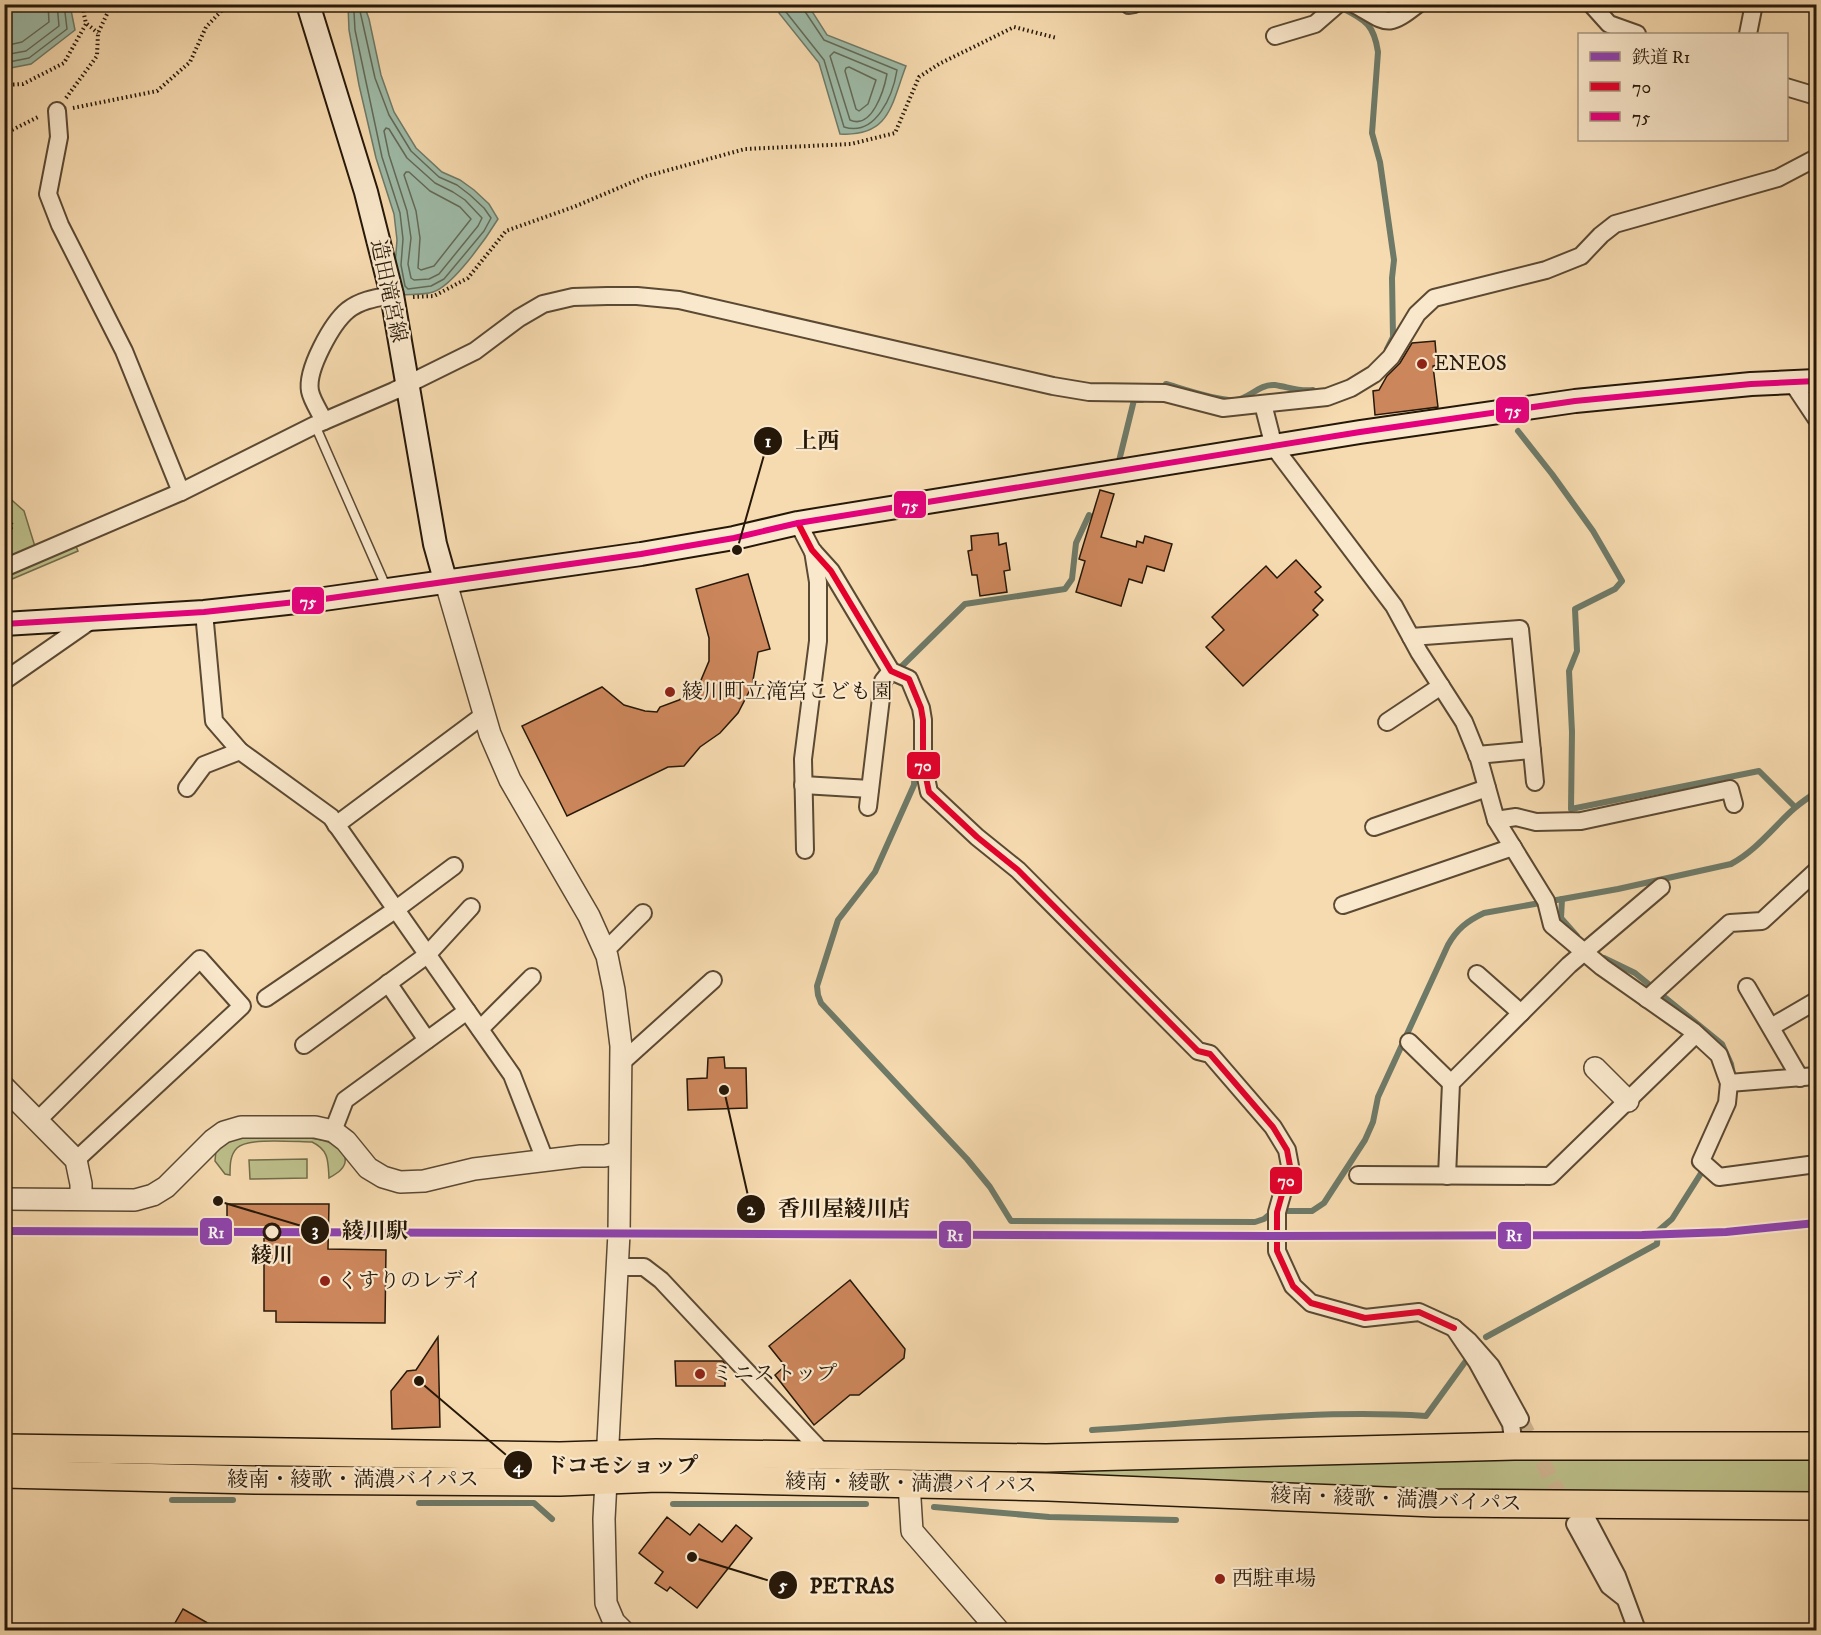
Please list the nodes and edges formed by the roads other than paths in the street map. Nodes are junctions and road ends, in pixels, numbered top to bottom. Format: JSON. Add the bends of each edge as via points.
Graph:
{"nodes":[{"id":1,"x":308,"y":4,"type":"edge"},
{"id":2,"x":1338,"y":4,"type":"edge"},
{"id":3,"x":1354,"y":4,"type":"edge"},
{"id":4,"x":1418,"y":4,"type":"edge"},
{"id":5,"x":1591,"y":4,"type":"edge"},
{"id":6,"x":1754,"y":4,"type":"edge"},
{"id":7,"x":1634,"y":33,"type":"edge"},
{"id":8,"x":1748,"y":33,"type":"edge"},
{"id":9,"x":1275,"y":36,"type":"dead end"},
{"id":10,"x":1788,"y":88,"type":"edge"},
{"id":11,"x":1816,"y":96,"type":"edge"},
{"id":12,"x":57,"y":111,"type":"road end"},
{"id":13,"x":1816,"y":158,"type":"edge"},
{"id":14,"x":392,"y":296,"type":"junction"},
{"id":15,"x":1816,"y":381,"type":"edge"},
{"id":16,"x":1792,"y":382,"type":"junction"},
{"id":17,"x":407,"y":384,"type":"junction"},
{"id":18,"x":1263,"y":404,"type":"junction"},
{"id":19,"x":1816,"y":418,"type":"edge"},
{"id":20,"x":319,"y":423,"type":"junction"},
{"id":21,"x":1274,"y":447,"type":"junction"},
{"id":22,"x":181,"y":492,"type":"junction"},
{"id":23,"x":798,"y":523,"type":"junction"},
{"id":24,"x":812,"y":550,"type":"junction"},
{"id":25,"x":4,"y":568,"type":"edge"},
{"id":26,"x":446,"y":583,"type":"junction"},
{"id":27,"x":388,"y":590,"type":"junction"},
{"id":28,"x":204,"y":612,"type":"junction"},
{"id":29,"x":93,"y":619,"type":"junction"},
{"id":30,"x":4,"y":624,"type":"edge"},
{"id":31,"x":1411,"y":637,"type":"junction"},
{"id":32,"x":891,"y":671,"type":"junction"},
{"id":33,"x":4,"y":681,"type":"edge"},
{"id":34,"x":1441,"y":686,"type":"junction"},
{"id":35,"x":484,"y":714,"type":"junction"},
{"id":36,"x":1387,"y":722,"type":"dead end"},
{"id":37,"x":1532,"y":750,"type":"junction"},
{"id":38,"x":240,"y":751,"type":"junction"},
{"id":39,"x":1477,"y":755,"type":"junction"},
{"id":40,"x":1535,"y":782,"type":"dead end"},
{"id":41,"x":803,"y":785,"type":"junction"},
{"id":42,"x":187,"y":788,"type":"dead end"},
{"id":43,"x":1486,"y":788,"type":"junction"},
{"id":44,"x":870,"y":789,"type":"junction"},
{"id":45,"x":1734,"y":804,"type":"dead end"},
{"id":46,"x":868,"y":807,"type":"dead end"},
{"id":47,"x":1496,"y":820,"type":"junction"},
{"id":48,"x":336,"y":825,"type":"junction"},
{"id":49,"x":1374,"y":827,"type":"dead end"},
{"id":50,"x":1513,"y":848,"type":"junction"},
{"id":51,"x":805,"y":850,"type":"dead end"},
{"id":52,"x":454,"y":866,"type":"dead end"},
{"id":53,"x":1816,"y":871,"type":"edge"},
{"id":54,"x":1661,"y":887,"type":"dead end"},
{"id":55,"x":1343,"y":905,"type":"dead end"},
{"id":56,"x":471,"y":907,"type":"dead end"},
{"id":57,"x":395,"y":910,"type":"junction"},
{"id":58,"x":643,"y":913,"type":"dead end"},
{"id":59,"x":1588,"y":949,"type":"junction"},
{"id":60,"x":605,"y":951,"type":"junction"},
{"id":61,"x":427,"y":955,"type":"junction"},
{"id":62,"x":1477,"y":974,"type":"dead end"},
{"id":63,"x":532,"y":977,"type":"dead end"},
{"id":64,"x":713,"y":980,"type":"dead end"},
{"id":65,"x":388,"y":983,"type":"junction"},
{"id":66,"x":1747,"y":987,"type":"dead end"},
{"id":67,"x":1653,"y":993,"type":"junction"},
{"id":68,"x":266,"y":998,"type":"dead end"},
{"id":69,"x":1816,"y":1001,"type":"edge"},
{"id":70,"x":467,"y":1011,"type":"junction"},
{"id":71,"x":1521,"y":1013,"type":"junction"},
{"id":72,"x":1771,"y":1027,"type":"junction"},
{"id":73,"x":480,"y":1029,"type":"junction"},
{"id":74,"x":1696,"y":1034,"type":"junction"},
{"id":75,"x":428,"y":1040,"type":"junction"},
{"id":76,"x":1409,"y":1042,"type":"dead end"},
{"id":77,"x":304,"y":1045,"type":"dead end"},
{"id":78,"x":621,"y":1063,"type":"junction"},
{"id":79,"x":1595,"y":1068,"type":"dead end"},
{"id":80,"x":1808,"y":1077,"type":"edge"},
{"id":81,"x":1451,"y":1083,"type":"junction"},
{"id":82,"x":1733,"y":1083,"type":"junction"},
{"id":83,"x":4,"y":1087,"type":"edge"},
{"id":84,"x":1628,"y":1101,"type":"junction"},
{"id":85,"x":38,"y":1120,"type":"junction"},
{"id":86,"x":333,"y":1131,"type":"junction"},
{"id":87,"x":620,"y":1152,"type":"junction"},
{"id":88,"x":76,"y":1160,"type":"junction"},
{"id":89,"x":545,"y":1160,"type":"junction"},
{"id":90,"x":1816,"y":1164,"type":"edge"},
{"id":91,"x":1358,"y":1176,"type":"dead end"},
{"id":92,"x":1447,"y":1176,"type":"junction"},
{"id":93,"x":4,"y":1199,"type":"edge"},
{"id":94,"x":81,"y":1199,"type":"junction"},
{"id":95,"x":616,"y":1267,"type":"junction"},
{"id":96,"x":1454,"y":1328,"type":"junction"},
{"id":97,"x":1520,"y":1419,"type":"tunnel mouth"},
{"id":98,"x":1514,"y":1446,"type":"junction"},
{"id":99,"x":1816,"y":1446,"type":"edge"},
{"id":100,"x":4,"y":1448,"type":"edge"},
{"id":101,"x":824,"y":1454,"type":"junction"},
{"id":102,"x":607,"y":1467,"type":"junction"},
{"id":103,"x":4,"y":1474,"type":"edge"},
{"id":104,"x":909,"y":1483,"type":"junction"},
{"id":105,"x":1816,"y":1506,"type":"edge"},
{"id":106,"x":1579,"y":1514,"type":"junction"},
{"id":107,"x":622,"y":1630,"type":"edge"},
{"id":108,"x":998,"y":1630,"type":"edge"},
{"id":109,"x":1637,"y":1630,"type":"edge"}],
"edges":[{"from":1,"to":14,"type":"main road","name":"造田滝宮線","via":[[366,192]]},
{"from":2,"to":9,"type":"street","via":[[1315,24]]},
{"from":3,"to":4,"type":"street","via":[[1384,21],[1396,21]]},
{"from":5,"to":7,"type":"street","via":[[1609,24]]},
{"from":6,"to":8,"type":"street"},
{"from":10,"to":11,"type":"street"},
{"from":12,"to":22,"type":"street","via":[[59,137],[48,194],[124,351]]},
{"from":13,"to":18,"type":"street","via":[[1778,178],[1615,224],[1581,256],[1546,270],[1434,298],[1417,314],[1391,357],[1374,374],[1327,397]]},
{"from":14,"to":17,"type":"main road","name":"造田滝宮線"},
{"from":14,"to":20,"type":"street","via":[[360,302],[332,330],[311,369],[310,391]]},
{"from":15,"to":16,"type":"main road"},
{"from":16,"to":19,"type":"street"},
{"from":16,"to":21,"type":"main road","via":[[1575,401]]},
{"from":17,"to":18,"type":"street","via":[[475,351],[543,304],[573,297],[637,296],[679,300],[1080,390],[1165,393],[1223,408]]},
{"from":17,"to":20,"type":"street"},
{"from":17,"to":26,"type":"main road","name":"造田滝宮線","via":[[435,544]]},
{"from":18,"to":21,"type":"street"},
{"from":20,"to":22,"type":"street"},
{"from":20,"to":27,"type":"lane"},
{"from":21,"to":23,"type":"main road"},
{"from":21,"to":31,"type":"street","via":[[1388,597]]},
{"from":22,"to":25,"type":"street"},
{"from":23,"to":24,"type":"street"},
{"from":23,"to":26,"type":"main road","via":[[641,554]]},
{"from":24,"to":32,"type":"street","via":[[831,571]]},
{"from":24,"to":41,"type":"street","via":[[818,582],[818,641]]},
{"from":26,"to":27,"type":"main road"},
{"from":26,"to":35,"type":"street"},
{"from":27,"to":28,"type":"main road"},
{"from":28,"to":29,"type":"main road"},
{"from":28,"to":38,"type":"street","via":[[214,721]]},
{"from":29,"to":30,"type":"main road"},
{"from":29,"to":33,"type":"street"},
{"from":31,"to":34,"type":"street"},
{"from":31,"to":37,"type":"street","via":[[1520,629]]},
{"from":32,"to":44,"type":"street","via":[[883,681]]},
{"from":32,"to":96,"type":"street","via":[[909,679],[921,708],[923,764],[929,792],[1018,870],[1198,1051],[1210,1054],[1273,1127],[1287,1150],[1290,1166],[1277,1213],[1277,1251],[1293,1286],[1311,1303],[1365,1318],[1419,1312]]},
{"from":34,"to":36,"type":"street"},
{"from":34,"to":39,"type":"street","via":[[1464,722]]},
{"from":35,"to":48,"type":"street"},
{"from":35,"to":60,"type":"street","via":[[510,780],[590,916]]},
{"from":37,"to":39,"type":"street"},
{"from":37,"to":40,"type":"street"},
{"from":38,"to":42,"type":"street","via":[[204,765]]},
{"from":38,"to":48,"type":"street","via":[[331,817]]},
{"from":39,"to":43,"type":"street"},
{"from":41,"to":44,"type":"street"},
{"from":41,"to":51,"type":"street"},
{"from":43,"to":47,"type":"street"},
{"from":43,"to":49,"type":"street"},
{"from":44,"to":46,"type":"street"},
{"from":45,"to":47,"type":"street","via":[[1730,789],[1581,821],[1536,822],[1516,817]]},
{"from":47,"to":50,"type":"street"},
{"from":48,"to":57,"type":"street"},
{"from":50,"to":55,"type":"street"},
{"from":50,"to":59,"type":"street","via":[[1547,902],[1552,925]]},
{"from":52,"to":57,"type":"street"},
{"from":53,"to":67,"type":"street","via":[[1762,921],[1730,922]]},
{"from":54,"to":59,"type":"street"},
{"from":56,"to":61,"type":"street"},
{"from":57,"to":61,"type":"street"},
{"from":57,"to":68,"type":"street"},
{"from":58,"to":60,"type":"street"},
{"from":59,"to":67,"type":"street"},
{"from":59,"to":71,"type":"street"},
{"from":60,"to":78,"type":"street","via":[[614,990]]},
{"from":61,"to":65,"type":"street"},
{"from":61,"to":70,"type":"street"},
{"from":62,"to":71,"type":"street"},
{"from":63,"to":73,"type":"street"},
{"from":64,"to":78,"type":"street"},
{"from":65,"to":75,"type":"street"},
{"from":65,"to":77,"type":"street"},
{"from":66,"to":72,"type":"street"},
{"from":67,"to":74,"type":"street"},
{"from":69,"to":72,"type":"street"},
{"from":70,"to":73,"type":"street"},
{"from":70,"to":75,"type":"street"},
{"from":71,"to":81,"type":"street"},
{"from":72,"to":80,"type":"street"},
{"from":73,"to":89,"type":"street","via":[[512,1075]]},
{"from":74,"to":82,"type":"street","via":[[1719,1055]]},
{"from":74,"to":84,"type":"street"},
{"from":75,"to":86,"type":"street","via":[[345,1100]]},
{"from":76,"to":81,"type":"street"},
{"from":78,"to":87,"type":"street"},
{"from":79,"to":84,"type":"street"},
{"from":80,"to":82,"type":"street"},
{"from":81,"to":92,"type":"street"},
{"from":82,"to":90,"type":"street","via":[[1701,1161],[1719,1177]]},
{"from":83,"to":85,"type":"street"},
{"from":84,"to":92,"type":"street","via":[[1550,1176]]},
{"from":85,"to":88,"type":"street"},
{"from":85,"to":88,"type":"street","via":[[200,959],[242,1006]]},
{"from":86,"to":89,"type":"street","via":[[368,1168],[400,1182]]},
{"from":86,"to":94,"type":"street","via":[[315,1127],[241,1127],[213,1140],[153,1195],[135,1200]]},
{"from":87,"to":89,"type":"street"},
{"from":87,"to":95,"type":"street"},
{"from":88,"to":94,"type":"street"},
{"from":91,"to":92,"type":"street"},
{"from":93,"to":94,"type":"street"},
{"from":95,"to":101,"type":"street","via":[[644,1267],[661,1280]]},
{"from":95,"to":102,"type":"street"},
{"from":96,"to":97,"type":"street","via":[[1491,1366]]},
{"from":96,"to":98,"type":"street","via":[[1511,1424]]},
{"from":98,"to":99,"type":"highway","name":"綾南・綾歌・満濃バイパス"},
{"from":98,"to":101,"type":"highway","name":"綾南・綾歌・満濃バイパス","via":[[1046,1458]]},
{"from":100,"to":102,"type":"highway","name":"綾南・綾歌・満濃バイパス","via":[[560,1456]]},
{"from":101,"to":102,"type":"highway","name":"綾南・綾歌・満濃バイパス"},
{"from":102,"to":103,"type":"highway","name":"綾南・綾歌・満濃バイパス","via":[[560,1482]]},
{"from":102,"to":104,"type":"highway","name":"綾南・綾歌・満濃バイパス","via":[[657,1478]]},
{"from":102,"to":107,"type":"street","via":[[606,1603]]},
{"from":104,"to":106,"type":"highway","name":"綾南・綾歌・満濃バイパス","via":[[1436,1503]]},
{"from":104,"to":108,"type":"street","via":[[912,1531]]},
{"from":105,"to":106,"type":"highway","name":"綾南・綾歌・満濃バイパス"},
{"from":106,"to":109,"type":"street","via":[[1587,1519],[1617,1576]]}]}
